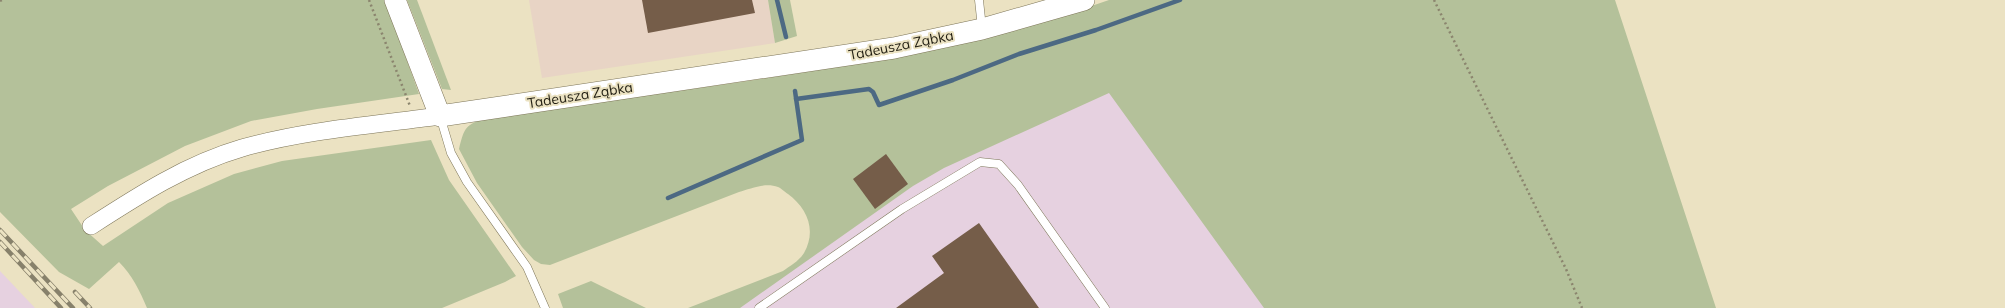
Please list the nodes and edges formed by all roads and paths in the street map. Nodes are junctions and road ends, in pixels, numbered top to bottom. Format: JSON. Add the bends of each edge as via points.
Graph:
{"nodes":[{"id":1,"x":369,"y":0,"type":"edge"},
{"id":2,"x":395,"y":0,"type":"edge"},
{"id":3,"x":979,"y":0,"type":"edge"},
{"id":4,"x":1084,"y":0,"type":"edge"},
{"id":5,"x":1434,"y":0,"type":"edge"},
{"id":6,"x":982,"y":29,"type":"junction"},
{"id":7,"x":440,"y":116,"type":"junction"},
{"id":8,"x":415,"y":119,"type":"junction"},
{"id":9,"x":91,"y":226,"type":"dead end"},
{"id":10,"x":545,"y":308,"type":"edge"},
{"id":11,"x":759,"y":308,"type":"edge"},
{"id":12,"x":1105,"y":308,"type":"edge"},
{"id":13,"x":1582,"y":308,"type":"edge"}],
"edges":[{"from":1,"to":8,"type":"path"},
{"from":2,"to":7,"type":"street"},
{"from":3,"to":6,"type":"lane"},
{"from":4,"to":6,"type":"street","name":"Tadeusza Ząbka"},
{"from":5,"to":13,"type":"path","via":[[1566,269]]},
{"from":6,"to":7,"type":"street","name":"Tadeusza Ząbka","via":[[894,48]]},
{"from":7,"to":8,"type":"street","name":"Tadeusza Ząbka"},
{"from":7,"to":10,"type":"lane","via":[[451,153],[467,182],[527,267]]},
{"from":8,"to":9,"type":"street","name":"Tadeusza Ząbka","via":[[289,137],[241,149],[151,187]]},
{"from":11,"to":12,"type":"lane","via":[[902,208],[980,162],[999,164],[1018,185]]}]}
